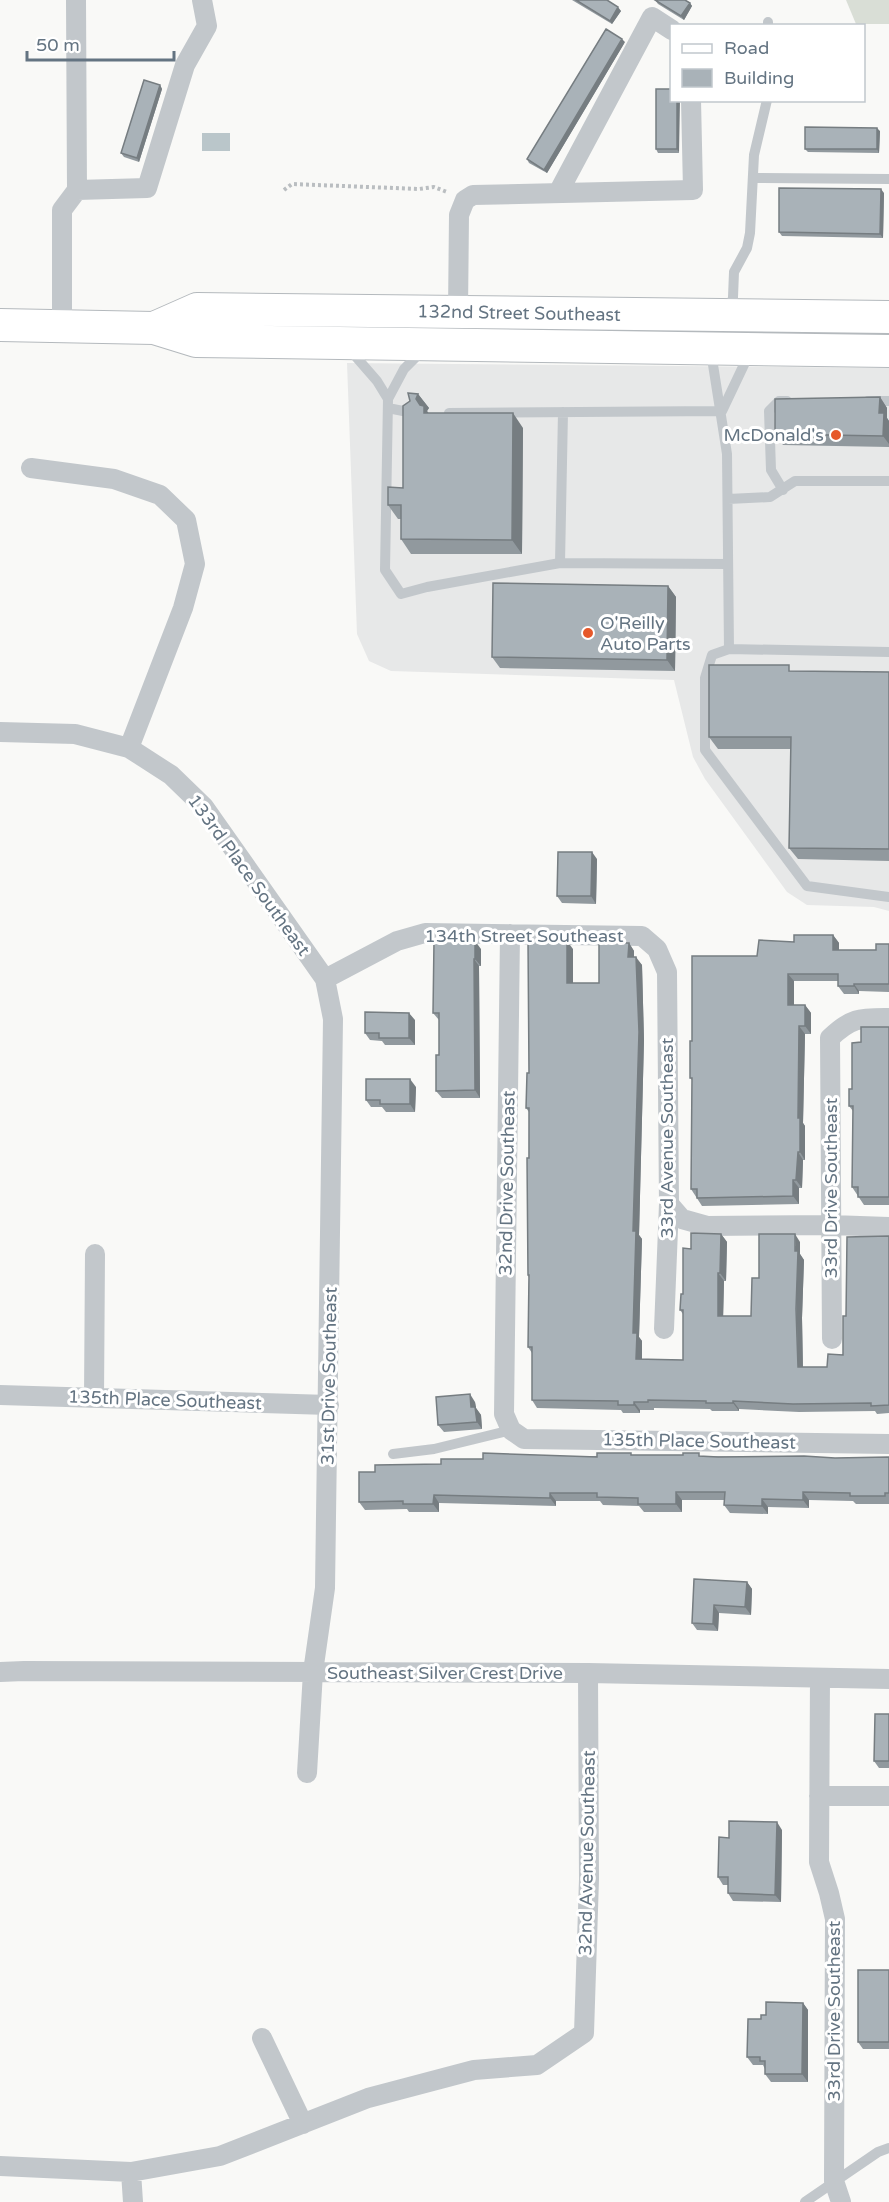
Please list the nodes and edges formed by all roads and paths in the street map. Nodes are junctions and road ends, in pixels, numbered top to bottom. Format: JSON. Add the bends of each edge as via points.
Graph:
{"nodes":[{"id":1,"x":76,"y":0,"type":"edge"},
{"id":2,"x":202,"y":0,"type":"edge"},
{"id":3,"x":670,"y":29,"type":"edge"},
{"id":4,"x":691,"y":102,"type":"edge"},
{"id":5,"x":767,"y":102,"type":"edge"},
{"id":6,"x":753,"y":178,"type":"junction"},
{"id":7,"x":889,"y":179,"type":"edge"},
{"id":8,"x":77,"y":190,"type":"junction"},
{"id":9,"x":284,"y":190,"type":"dead end"},
{"id":10,"x":558,"y":193,"type":"junction"},
{"id":11,"x":465,"y":200,"type":"junction"},
{"id":12,"x":458,"y":312,"type":"junction"},
{"id":13,"x":729,"y":315,"type":"junction"},
{"id":14,"x":889,"y":317,"type":"edge"},
{"id":15,"x":0,"y":325,"type":"edge"},
{"id":16,"x":62,"y":326,"type":"junction"},
{"id":17,"x":154,"y":327,"type":"junction"},
{"id":18,"x":889,"y":330,"type":"edge"},
{"id":19,"x":285,"y":343,"type":"junction"},
{"id":20,"x":341,"y":344,"type":"junction"},
{"id":21,"x":428,"y":345,"type":"junction"},
{"id":22,"x":572,"y":346,"type":"junction"},
{"id":23,"x":711,"y":349,"type":"junction"},
{"id":24,"x":751,"y":349,"type":"junction"},
{"id":25,"x":889,"y":351,"type":"edge"},
{"id":26,"x":801,"y":401,"type":"edge"},
{"id":27,"x":855,"y":401,"type":"edge"},
{"id":28,"x":888,"y":401,"type":"edge"},
{"id":29,"x":388,"y":404,"type":"junction"},
{"id":30,"x":722,"y":411,"type":"junction"},
{"id":31,"x":563,"y":412,"type":"junction"},
{"id":32,"x":413,"y":413,"type":"edge"},
{"id":33,"x":434,"y":413,"type":"edge"},
{"id":34,"x":31,"y":468,"type":"dead end"},
{"id":35,"x":889,"y":481,"type":"edge"},
{"id":36,"x":783,"y":490,"type":"junction"},
{"id":37,"x":728,"y":499,"type":"junction"},
{"id":38,"x":560,"y":563,"type":"junction"},
{"id":39,"x":728,"y":564,"type":"junction"},
{"id":40,"x":729,"y":649,"type":"junction"},
{"id":41,"x":889,"y":652,"type":"edge"},
{"id":42,"x":0,"y":732,"type":"edge"},
{"id":43,"x":129,"y":748,"type":"junction"},
{"id":44,"x":889,"y":897,"type":"edge"},
{"id":45,"x":510,"y":934,"type":"junction"},
{"id":46,"x":657,"y":949,"type":"joint"},
{"id":47,"x":325,"y":979,"type":"junction"},
{"id":48,"x":889,"y":1018,"type":"edge"},
{"id":49,"x":669,"y":1204,"type":"junction"},
{"id":50,"x":831,"y":1225,"type":"junction"},
{"id":51,"x":889,"y":1227,"type":"edge"},
{"id":52,"x":95,"y":1254,"type":"dead end"},
{"id":53,"x":664,"y":1329,"type":"dead end"},
{"id":54,"x":832,"y":1339,"type":"dead end"},
{"id":55,"x":0,"y":1395,"type":"edge"},
{"id":56,"x":94,"y":1398,"type":"junction"},
{"id":57,"x":329,"y":1405,"type":"junction"},
{"id":58,"x":511,"y":1430,"type":"junction"},
{"id":59,"x":889,"y":1444,"type":"edge"},
{"id":60,"x":393,"y":1454,"type":"dead end"},
{"id":61,"x":0,"y":1672,"type":"edge"},
{"id":62,"x":313,"y":1672,"type":"junction"},
{"id":63,"x":588,"y":1673,"type":"junction"},
{"id":64,"x":820,"y":1678,"type":"junction"},
{"id":65,"x":889,"y":1679,"type":"edge"},
{"id":66,"x":307,"y":1773,"type":"dead end"},
{"id":67,"x":819,"y":1796,"type":"junction"},
{"id":68,"x":889,"y":1796,"type":"edge"},
{"id":69,"x":262,"y":2038,"type":"dead end"},
{"id":70,"x":303,"y":2124,"type":"junction"},
{"id":71,"x":889,"y":2148,"type":"edge"},
{"id":72,"x":0,"y":2166,"type":"edge"},
{"id":73,"x":131,"y":2172,"type":"junction"},
{"id":74,"x":834,"y":2181,"type":"junction"},
{"id":75,"x":133,"y":2202,"type":"edge"},
{"id":76,"x":805,"y":2202,"type":"edge"},
{"id":77,"x":841,"y":2202,"type":"edge"}],
"edges":[{"from":1,"to":8,"type":"street"},
{"from":2,"to":8,"type":"street","via":[[207,26],[185,65],[147,188]]},
{"from":3,"to":10,"type":"street","via":[[652,17]]},
{"from":4,"to":10,"type":"street","via":[[693,190]]},
{"from":5,"to":6,"type":"lane","via":[[754,155]]},
{"from":6,"to":7,"type":"lane"},
{"from":6,"to":13,"type":"lane","via":[[750,233],[735,272]]},
{"from":8,"to":16,"type":"street","via":[[62,210]]},
{"from":9,"to":11,"type":"path","via":[[292,184],[434,187]]},
{"from":10,"to":11,"type":"street","via":[[473,195]]},
{"from":11,"to":12,"type":"street","via":[[459,215]]},
{"from":12,"to":13,"type":"main road","name":"132nd Street Southeast"},
{"from":12,"to":17,"type":"main road","name":"132nd Street Southeast","via":[[197,309]]},
{"from":12,"to":19,"type":"main road","via":[[442,323],[423,328],[307,327]]},
{"from":13,"to":14,"type":"main road","name":"132nd Street Southeast"},
{"from":13,"to":22,"type":"main road","via":[[711,330],[591,330],[582,333]]},
{"from":15,"to":16,"type":"main road","name":"132nd Street Southeast"},
{"from":16,"to":17,"type":"main road","name":"132nd Street Southeast"},
{"from":17,"to":19,"type":"main road","name":"132nd Street Southeast","via":[[196,341]]},
{"from":18,"to":23,"type":"main road","via":[[749,333]]},
{"from":19,"to":20,"type":"main road","name":"132nd Street Southeast"},
{"from":20,"to":21,"type":"main road","name":"132nd Street Southeast"},
{"from":20,"to":29,"type":"lane","via":[[355,353],[377,381]]},
{"from":21,"to":22,"type":"main road","name":"132nd Street Southeast"},
{"from":21,"to":29,"type":"lane","via":[[404,369]]},
{"from":22,"to":23,"type":"main road","name":"132nd Street Southeast"},
{"from":23,"to":24,"type":"main road","name":"132nd Street Southeast"},
{"from":23,"to":30,"type":"lane"},
{"from":24,"to":25,"type":"main road","name":"132nd Street Southeast"},
{"from":24,"to":30,"type":"lane"},
{"from":26,"to":36,"type":"lane","via":[[779,401],[769,411],[771,470]]},
{"from":27,"to":28,"type":"lane"},
{"from":29,"to":32,"type":"lane"},
{"from":29,"to":38,"type":"lane","via":[[385,570],[401,594]]},
{"from":30,"to":31,"type":"lane"},
{"from":30,"to":37,"type":"lane"},
{"from":31,"to":33,"type":"lane"},
{"from":31,"to":38,"type":"lane"},
{"from":34,"to":43,"type":"street","via":[[114,479],[160,495],[186,520],[195,564],[183,608]]},
{"from":35,"to":36,"type":"lane","via":[[795,481]]},
{"from":36,"to":37,"type":"lane","via":[[770,497]]},
{"from":37,"to":39,"type":"lane"},
{"from":38,"to":39,"type":"lane"},
{"from":39,"to":40,"type":"lane"},
{"from":40,"to":41,"type":"lane"},
{"from":40,"to":44,"type":"lane","via":[[712,655],[705,678],[705,750],[807,886]]},
{"from":42,"to":43,"type":"street","name":"133rd Place Southeast","via":[[75,734]]},
{"from":43,"to":47,"type":"street","name":"133rd Place Southeast","via":[[171,774],[204,807]]},
{"from":45,"to":46,"type":"street","name":"134th Street Southeast","via":[[642,936]]},
{"from":45,"to":47,"type":"street","name":"134th Street Southeast","via":[[425,933],[397,941]]},
{"from":45,"to":58,"type":"street","name":"32nd Drive Southeast","via":[[504,1414]]},
{"from":46,"to":49,"type":"street","name":"33rd Avenue Southeast","via":[[667,972]]},
{"from":47,"to":57,"type":"street","name":"31st Drive Southeast","via":[[333,1019]]},
{"from":48,"to":50,"type":"street","name":"33rd Drive Southeast","via":[[859,1018],[843,1025],[830,1038]]},
{"from":49,"to":50,"type":"street","via":[[682,1219],[707,1226]]},
{"from":49,"to":53,"type":"street","name":"33rd Avenue Southeast"},
{"from":50,"to":51,"type":"street"},
{"from":50,"to":54,"type":"street","name":"33rd Drive Southeast"},
{"from":52,"to":56,"type":"street"},
{"from":55,"to":56,"type":"street","name":"135th Place Southeast"},
{"from":56,"to":57,"type":"street","name":"135th Place Southeast"},
{"from":57,"to":62,"type":"street","name":"31st Drive Southeast","via":[[325,1588]]},
{"from":58,"to":59,"type":"street","name":"135th Place Southeast","via":[[524,1439]]},
{"from":58,"to":60,"type":"lane","via":[[434,1449]]},
{"from":61,"to":62,"type":"street","name":"Southeast Silver Crest Drive"},
{"from":62,"to":63,"type":"street","name":"Southeast Silver Crest Drive"},
{"from":62,"to":66,"type":"street","name":"31st Drive Southeast"},
{"from":63,"to":64,"type":"street","name":"Southeast Silver Crest Drive"},
{"from":63,"to":70,"type":"street","name":"32nd Avenue Southeast","via":[[589,1879],[584,2033],[537,2065],[474,2070],[368,2098]]},
{"from":64,"to":65,"type":"street","name":"Southeast Silver Crest Drive"},
{"from":64,"to":67,"type":"street","name":"33rd Drive Southeast"},
{"from":67,"to":68,"type":"street"},
{"from":67,"to":74,"type":"street","name":"33rd Drive Southeast","via":[[819,1862],[835,1919]]},
{"from":69,"to":70,"type":"street"},
{"from":70,"to":73,"type":"street","via":[[220,2156]]},
{"from":71,"to":74,"type":"lane"},
{"from":72,"to":73,"type":"street"},
{"from":73,"to":75,"type":"street"},
{"from":74,"to":76,"type":"lane"},
{"from":74,"to":77,"type":"street","name":"33rd Drive Southeast"}]}
